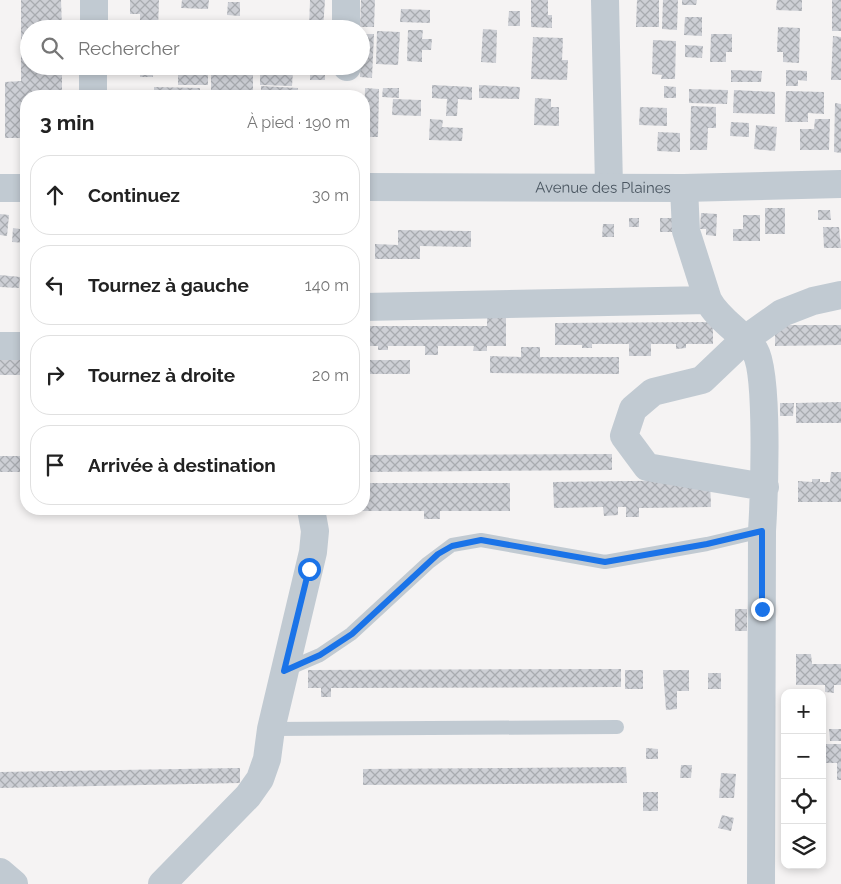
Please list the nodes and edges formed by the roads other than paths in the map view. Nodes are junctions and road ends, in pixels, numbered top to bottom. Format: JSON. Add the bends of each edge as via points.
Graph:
{"nodes":[{"id":1,"x":94,"y":0,"type":"edge"},
{"id":2,"x":346,"y":0,"type":"edge"},
{"id":3,"x":605,"y":0,"type":"edge"},
{"id":4,"x":94,"y":20,"type":"edge"},
{"id":5,"x":346,"y":20,"type":"edge"},
{"id":6,"x":93,"y":75,"type":"edge"},
{"id":7,"x":93,"y":90,"type":"edge"},
{"id":8,"x":841,"y":184,"type":"edge"},
{"id":9,"x":0,"y":188,"type":"edge"},
{"id":10,"x":20,"y":188,"type":"edge"},
{"id":11,"x":370,"y":188,"type":"edge"},
{"id":12,"x":609,"y":188,"type":"junction"},
{"id":13,"x":684,"y":188,"type":"junction"},
{"id":14,"x":841,"y":294,"type":"edge"},
{"id":15,"x":708,"y":300,"type":"junction"},
{"id":16,"x":370,"y":306,"type":"edge"},
{"id":17,"x":744,"y":340,"type":"junction"},
{"id":18,"x":0,"y":346,"type":"edge"},
{"id":19,"x":20,"y":346,"type":"edge"},
{"id":20,"x":765,"y":487,"type":"junction"},
{"id":21,"x":312,"y":515,"type":"edge"},
{"id":22,"x":762,"y":531,"type":"junction"},
{"id":23,"x":284,"y":671,"type":"junction"},
{"id":24,"x":617,"y":727,"type":"dead end"},
{"id":25,"x":271,"y":729,"type":"junction"},
{"id":26,"x":0,"y":872,"type":"edge"},
{"id":27,"x":14,"y":884,"type":"edge"},
{"id":28,"x":162,"y":884,"type":"edge"},
{"id":29,"x":760,"y":884,"type":"edge"}],
"edges":[{"from":1,"to":4,"type":"street"},
{"from":2,"to":5,"type":"street"},
{"from":3,"to":12,"type":"street"},
{"from":6,"to":7,"type":"street"},
{"from":8,"to":13,"type":"street","name":"Avenue des Plaines"},
{"from":9,"to":10,"type":"street"},
{"from":11,"to":12,"type":"street","name":"Avenue des Plaines"},
{"from":12,"to":13,"type":"street","name":"Avenue des Plaines"},
{"from":13,"to":15,"type":"street","via":[[686,231]]},
{"from":14,"to":17,"type":"street","via":[[782,312]]},
{"from":15,"to":16,"type":"street"},
{"from":15,"to":17,"type":"street","via":[[713,310]]},
{"from":17,"to":20,"type":"street","via":[[754,350],[761,373]]},
{"from":17,"to":20,"type":"street","via":[[702,380],[653,392],[632,409],[624,436],[646,467]]},
{"from":18,"to":19,"type":"street"},
{"from":20,"to":22,"type":"street"},
{"from":21,"to":23,"type":"street","via":[[315,531],[313,552]]},
{"from":22,"to":23,"type":"lane","via":[[605,562],[481,540],[452,546],[428,562],[352,634],[320,655]]},
{"from":22,"to":29,"type":"street"},
{"from":23,"to":25,"type":"street"},
{"from":24,"to":25,"type":"lane"},
{"from":25,"to":28,"type":"street","via":[[267,759],[260,779],[248,796]]},
{"from":26,"to":27,"type":"street"}]}
